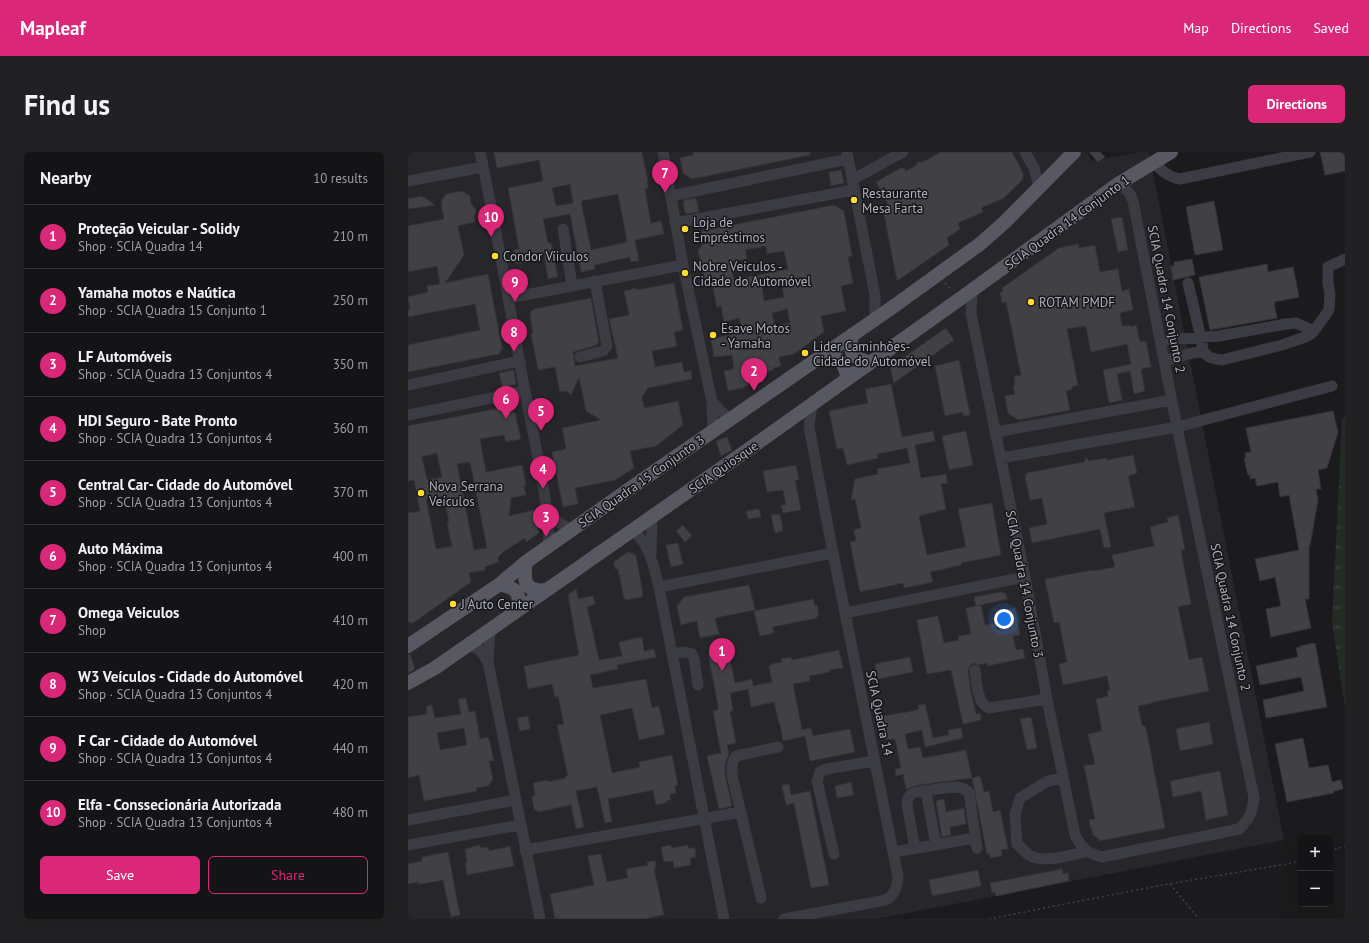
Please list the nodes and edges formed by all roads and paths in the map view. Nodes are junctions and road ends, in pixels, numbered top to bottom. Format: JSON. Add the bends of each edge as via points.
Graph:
{"nodes":[{"id":1,"x":480,"y":152,"type":"edge"},
{"id":2,"x":663,"y":152,"type":"edge"},
{"id":3,"x":903,"y":152,"type":"edge"},
{"id":4,"x":1025,"y":152,"type":"edge"},
{"id":5,"x":1074,"y":152,"type":"edge"},
{"id":6,"x":1171,"y":152,"type":"edge"},
{"id":7,"x":1310,"y":152,"type":"edge"},
{"id":8,"x":847,"y":155,"type":"edge"},
{"id":9,"x":1153,"y":162,"type":"junction"},
{"id":10,"x":483,"y":167,"type":"junction"},
{"id":11,"x":1138,"y":172,"type":"junction"},
{"id":12,"x":408,"y":181,"type":"edge"},
{"id":13,"x":1045,"y":181,"type":"junction"},
{"id":14,"x":1118,"y":184,"type":"junction"},
{"id":15,"x":853,"y":185,"type":"junction"},
{"id":16,"x":671,"y":196,"type":"junction"},
{"id":17,"x":1133,"y":201,"type":"junction"},
{"id":18,"x":676,"y":224,"type":"junction"},
{"id":19,"x":563,"y":229,"type":"dead end"},
{"id":20,"x":1345,"y":258,"type":"edge"},
{"id":21,"x":684,"y":265,"type":"junction"},
{"id":22,"x":938,"y":274,"type":"junction"},
{"id":23,"x":595,"y":281,"type":"junction"},
{"id":24,"x":1188,"y":283,"type":"dead end"},
{"id":25,"x":572,"y":285,"type":"junction"},
{"id":26,"x":875,"y":295,"type":"junction"},
{"id":27,"x":963,"y":297,"type":"junction"},
{"id":28,"x":508,"y":298,"type":"junction"},
{"id":29,"x":971,"y":313,"type":"junction"},
{"id":30,"x":883,"y":314,"type":"junction"},
{"id":31,"x":1314,"y":331,"type":"junction"},
{"id":32,"x":852,"y":335,"type":"junction"},
{"id":33,"x":1201,"y":338,"type":"junction"},
{"id":34,"x":1161,"y":340,"type":"junction"},
{"id":35,"x":1203,"y":351,"type":"junction"},
{"id":36,"x":826,"y":354,"type":"junction"},
{"id":37,"x":580,"y":357,"type":"dead end"},
{"id":38,"x":520,"y":361,"type":"junction"},
{"id":39,"x":1165,"y":361,"type":"junction"},
{"id":40,"x":870,"y":363,"type":"junction"},
{"id":41,"x":847,"y":379,"type":"junction"},
{"id":42,"x":408,"y":385,"type":"edge"},
{"id":43,"x":1332,"y":386,"type":"dead end"},
{"id":44,"x":525,"y":391,"type":"junction"},
{"id":45,"x":1172,"y":400,"type":"junction"},
{"id":46,"x":712,"y":402,"type":"junction"},
{"id":47,"x":802,"y":411,"type":"junction"},
{"id":48,"x":408,"y":415,"type":"edge"},
{"id":49,"x":721,"y":425,"type":"junction"},
{"id":50,"x":809,"y":427,"type":"junction"},
{"id":51,"x":1177,"y":427,"type":"junction"},
{"id":52,"x":996,"y":432,"type":"junction"},
{"id":53,"x":1001,"y":458,"type":"junction"},
{"id":54,"x":548,"y":513,"type":"junction"},
{"id":55,"x":642,"y":524,"type":"junction"},
{"id":56,"x":567,"y":534,"type":"junction"},
{"id":57,"x":548,"y":547,"type":"junction"},
{"id":58,"x":833,"y":553,"type":"junction"},
{"id":59,"x":652,"y":558,"type":"junction"},
{"id":60,"x":526,"y":562,"type":"junction"},
{"id":61,"x":1025,"y":577,"type":"junction"},
{"id":62,"x":500,"y":584,"type":"junction"},
{"id":63,"x":659,"y":587,"type":"junction"},
{"id":64,"x":546,"y":590,"type":"junction"},
{"id":65,"x":517,"y":610,"type":"junction"},
{"id":66,"x":845,"y":613,"type":"junction"},
{"id":67,"x":485,"y":632,"type":"junction"},
{"id":68,"x":468,"y":644,"type":"junction"},
{"id":69,"x":408,"y":646,"type":"edge"},
{"id":70,"x":672,"y":654,"type":"junction"},
{"id":71,"x":488,"y":662,"type":"junction"},
{"id":72,"x":976,"y":670,"type":"dead end"},
{"id":73,"x":408,"y":683,"type":"edge"},
{"id":74,"x":698,"y":685,"type":"dead end"},
{"id":75,"x":1047,"y":699,"type":"junction"},
{"id":76,"x":778,"y":747,"type":"dead end"},
{"id":77,"x":875,"y":761,"type":"junction"},
{"id":78,"x":1063,"y":778,"type":"junction"},
{"id":79,"x":926,"y":791,"type":"junction"},
{"id":80,"x":516,"y":800,"type":"junction"},
{"id":81,"x":741,"y":812,"type":"junction"},
{"id":82,"x":705,"y":818,"type":"junction"},
{"id":83,"x":408,"y":820,"type":"edge"},
{"id":84,"x":520,"y":825,"type":"junction"},
{"id":85,"x":408,"y":845,"type":"edge"},
{"id":86,"x":936,"y":845,"type":"junction"},
{"id":87,"x":1345,"y":846,"type":"edge"},
{"id":88,"x":915,"y":848,"type":"junction"},
{"id":89,"x":525,"y":850,"type":"junction"},
{"id":90,"x":1333,"y":850,"type":"edge"},
{"id":91,"x":894,"y":852,"type":"junction"},
{"id":92,"x":1087,"y":852,"type":"junction"},
{"id":93,"x":834,"y":854,"type":"dead end"},
{"id":94,"x":1297,"y":861,"type":"edge"},
{"id":95,"x":1170,"y":884,"type":"junction"},
{"id":96,"x":761,"y":898,"type":"dead end"},
{"id":97,"x":540,"y":919,"type":"edge"},
{"id":98,"x":724,"y":919,"type":"edge"},
{"id":99,"x":784,"y":919,"type":"edge"},
{"id":100,"x":989,"y":919,"type":"edge"},
{"id":101,"x":1199,"y":919,"type":"edge"}],
"edges":[{"from":1,"to":10,"type":"street"},
{"from":2,"to":16,"type":"street"},
{"from":3,"to":15,"type":"street"},
{"from":4,"to":13,"type":"street"},
{"from":5,"to":13,"type":"main road","name":"SCIA Quadra 15 Conjunto 3"},
{"from":6,"to":9,"type":"main road","name":"SCIA Quadra 14 Conjunto 1"},
{"from":7,"to":9,"type":"street","via":[[1180,179],[1166,174]]},
{"from":8,"to":15,"type":"street"},
{"from":8,"to":16,"type":"street"},
{"from":9,"to":11,"type":"main road","name":"SCIA Quadra 14 Conjunto 1"},
{"from":10,"to":12,"type":"street"},
{"from":10,"to":28,"type":"street"},
{"from":11,"to":14,"type":"main road","name":"SCIA Quadra 14 Conjunto 1"},
{"from":11,"to":17,"type":"street"},
{"from":13,"to":22,"type":"main road","name":"SCIA Quadra 15 Conjunto 3","via":[[980,244]]},
{"from":14,"to":17,"type":"street","via":[[1126,189]]},
{"from":14,"to":27,"type":"main road","name":"SCIA Quadra 14 Conjunto 1"},
{"from":15,"to":18,"type":"street"},
{"from":15,"to":26,"type":"street"},
{"from":16,"to":18,"type":"street"},
{"from":17,"to":34,"type":"street","name":"SCIA Quadra 14 Conjunto 2"},
{"from":18,"to":21,"type":"street"},
{"from":19,"to":25,"type":"street"},
{"from":20,"to":31,"type":"street","via":[[1328,267],[1329,310]]},
{"from":21,"to":23,"type":"street"},
{"from":21,"to":46,"type":"street"},
{"from":22,"to":27,"type":"path"},
{"from":22,"to":30,"type":"main road","name":"SCIA Quadra 15 Conjunto 3"},
{"from":23,"to":25,"type":"street"},
{"from":23,"to":37,"type":"street","via":[[607,346],[603,351]]},
{"from":24,"to":33,"type":"street"},
{"from":25,"to":28,"type":"street"},
{"from":26,"to":30,"type":"street"},
{"from":26,"to":30,"type":"street"},
{"from":27,"to":29,"type":"street"},
{"from":27,"to":29,"type":"street","name":"SCIA Quadra 14 Conjunto 3"},
{"from":27,"to":40,"type":"main road"},
{"from":28,"to":38,"type":"street"},
{"from":29,"to":52,"type":"street","name":"SCIA Quadra 14 Conjunto 3"},
{"from":30,"to":32,"type":"main road","name":"SCIA Quadra 15 Conjunto 3"},
{"from":31,"to":33,"type":"street","via":[[1296,323]]},
{"from":31,"to":35,"type":"street","via":[[1308,336],[1282,345],[1222,360],[1209,357]]},
{"from":32,"to":36,"type":"main road","name":"SCIA Quadra 15 Conjunto 3"},
{"from":32,"to":40,"type":"main road","via":[[850,350],[855,357]]},
{"from":33,"to":34,"type":"street"},
{"from":33,"to":35,"type":"street"},
{"from":34,"to":39,"type":"street","name":"SCIA Quadra 14 Conjunto 2"},
{"from":35,"to":39,"type":"street"},
{"from":36,"to":41,"type":"main road","via":[[840,360],[846,367]]},
{"from":36,"to":49,"type":"main road","name":"SCIA Quadra 15 Conjunto 3"},
{"from":38,"to":42,"type":"street"},
{"from":38,"to":44,"type":"street"},
{"from":39,"to":45,"type":"street","name":"SCIA Quadra 14 Conjunto 2"},
{"from":40,"to":41,"type":"main road"},
{"from":41,"to":47,"type":"main road"},
{"from":43,"to":51,"type":"street"},
{"from":44,"to":48,"type":"street"},
{"from":44,"to":54,"type":"street"},
{"from":45,"to":51,"type":"street","name":"SCIA Quadra 14 Conjunto 2"},
{"from":45,"to":52,"type":"street"},
{"from":46,"to":49,"type":"street"},
{"from":46,"to":49,"type":"street"},
{"from":47,"to":50,"type":"street","name":"SCIA Quadra 14"},
{"from":47,"to":50,"type":"street"},
{"from":47,"to":55,"type":"main road","name":"SCIA Quiosque"},
{"from":49,"to":56,"type":"main road","name":"SCIA Quadra 15 Conjunto 3"},
{"from":50,"to":58,"type":"street","name":"SCIA Quadra 14"},
{"from":51,"to":53,"type":"street"},
{"from":51,"to":92,"type":"street","name":"SCIA Quadra 14 Conjunto 2","via":[[1254,798],[1252,812],[1239,829],[1102,856]]},
{"from":52,"to":53,"type":"street","name":"SCIA Quadra 14 Conjunto 3"},
{"from":53,"to":61,"type":"street","name":"SCIA Quadra 14 Conjunto 3"},
{"from":54,"to":56,"type":"street","via":[[561,524]]},
{"from":54,"to":57,"type":"street"},
{"from":55,"to":59,"type":"street"},
{"from":55,"to":59,"type":"street","via":[[644,543]]},
{"from":55,"to":64,"type":"main road","name":"SCIA Quiosque"},
{"from":56,"to":57,"type":"main road","name":"SCIA Quadra 15 Conjunto 3"},
{"from":57,"to":60,"type":"main road","name":"SCIA Quadra 15 Conjunto 3"},
{"from":58,"to":63,"type":"street"},
{"from":58,"to":66,"type":"street","name":"SCIA Quadra 14"},
{"from":59,"to":63,"type":"street"},
{"from":60,"to":62,"type":"main road","name":"SCIA Quadra 15 Conjunto 3"},
{"from":60,"to":64,"type":"main road","via":[[524,574],[528,586],[537,591]]},
{"from":61,"to":66,"type":"street"},
{"from":61,"to":75,"type":"street","name":"SCIA Quadra 14 Conjunto 3"},
{"from":62,"to":65,"type":"main road","via":[[509,586],[518,593]]},
{"from":62,"to":69,"type":"main road","name":"SCIA Quadra 15 Conjunto 3"},
{"from":63,"to":70,"type":"street"},
{"from":64,"to":65,"type":"main road","name":"SCIA Quiosque"},
{"from":65,"to":67,"type":"main road","name":"SCIA Quiosque"},
{"from":66,"to":77,"type":"street","name":"SCIA Quadra 14"},
{"from":67,"to":68,"type":"main road","name":"SCIA Quiosque"},
{"from":67,"to":71,"type":"street"},
{"from":68,"to":71,"type":"street","via":[[480,650]]},
{"from":68,"to":73,"type":"main road","name":"SCIA Quiosque","via":[[435,668]]},
{"from":70,"to":74,"type":"street","via":[[692,654]]},
{"from":70,"to":82,"type":"street"},
{"from":71,"to":80,"type":"street"},
{"from":72,"to":75,"type":"street","via":[[980,700],[988,708]]},
{"from":75,"to":78,"type":"street","name":"SCIA Quadra 14 Conjunto 3"},
{"from":76,"to":81,"type":"street","via":[[736,756],[733,761],[732,775]]},
{"from":77,"to":91,"type":"street","name":"SCIA Quadra 14"},
{"from":77,"to":93,"type":"street","via":[[826,769],[818,776]]},
{"from":78,"to":92,"type":"street","name":"SCIA Quadra 14 Conjunto 3","via":[[1075,835]]},
{"from":78,"to":92,"type":"street","via":[[1048,781],[1020,798],[1015,815],[1017,844],[1030,856],[1041,858]]},
{"from":79,"to":86,"type":"street"},
{"from":79,"to":86,"type":"street","via":[[958,787],[966,789],[969,793],[976,843]]},
{"from":79,"to":88,"type":"street","via":[[912,793],[907,800]]},
{"from":80,"to":83,"type":"street"},
{"from":80,"to":84,"type":"street"},
{"from":81,"to":82,"type":"street"},
{"from":81,"to":96,"type":"street"},
{"from":82,"to":89,"type":"street"},
{"from":82,"to":98,"type":"street"},
{"from":84,"to":85,"type":"street"},
{"from":84,"to":89,"type":"street"},
{"from":86,"to":88,"type":"street"},
{"from":87,"to":90,"type":"path"},
{"from":88,"to":91,"type":"street"},
{"from":89,"to":97,"type":"street"},
{"from":91,"to":99,"type":"street","name":"SCIA Quadra 14","via":[[897,887],[893,895],[886,900]]},
{"from":94,"to":95,"type":"path"},
{"from":95,"to":100,"type":"path"},
{"from":95,"to":101,"type":"path"}]}
